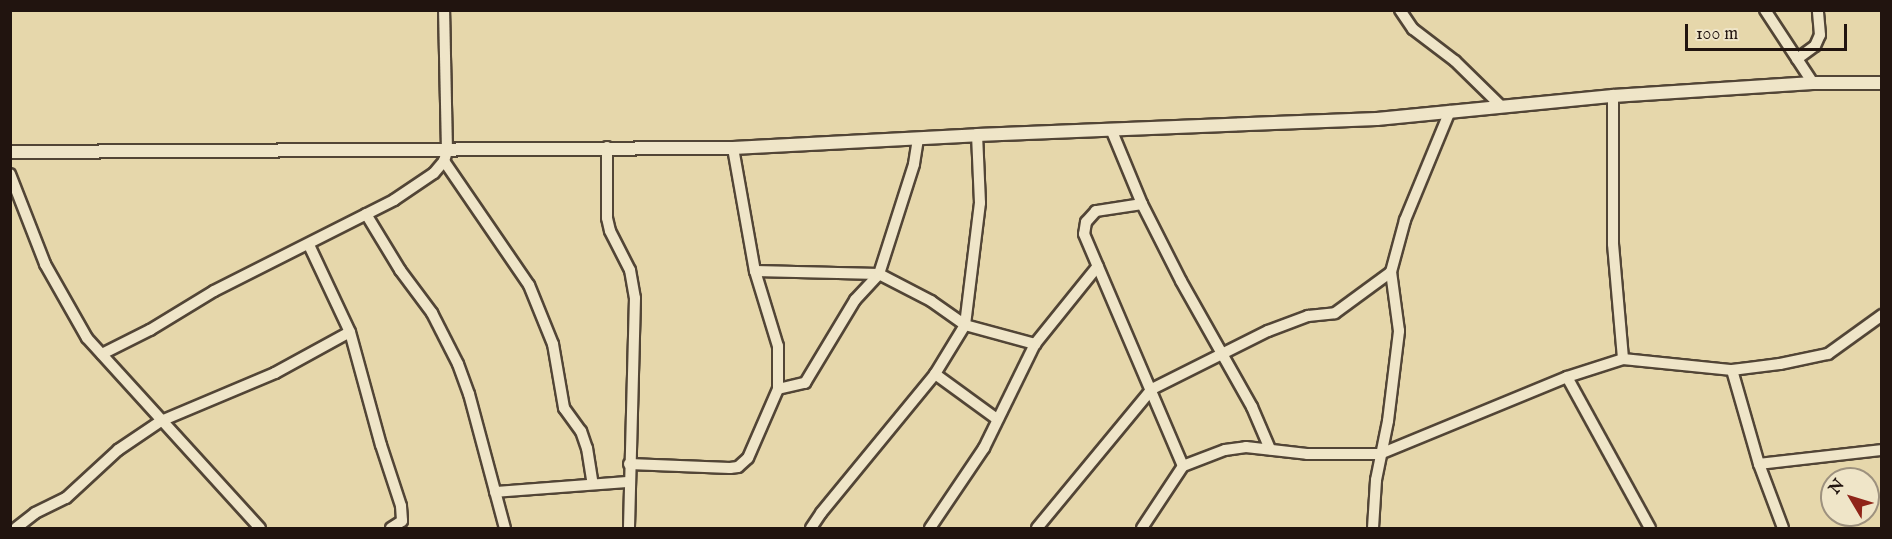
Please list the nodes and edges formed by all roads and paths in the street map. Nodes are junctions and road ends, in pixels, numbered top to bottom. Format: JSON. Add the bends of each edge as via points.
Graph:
{"nodes":[{"id":1,"x":444,"y":10,"type":"edge"},
{"id":2,"x":1400,"y":10,"type":"edge"},
{"id":3,"x":1765,"y":10,"type":"edge"},
{"id":4,"x":1818,"y":10,"type":"edge"},
{"id":5,"x":1797,"y":59,"type":"junction"},
{"id":6,"x":1813,"y":82,"type":"junction"},
{"id":7,"x":1881,"y":83,"type":"edge"},
{"id":8,"x":1613,"y":96,"type":"junction"},
{"id":9,"x":1501,"y":106,"type":"junction"},
{"id":10,"x":1450,"y":111,"type":"junction"},
{"id":11,"x":1112,"y":129,"type":"junction"},
{"id":12,"x":977,"y":135,"type":"junction"},
{"id":13,"x":918,"y":139,"type":"junction"},
{"id":14,"x":608,"y":147,"type":"junction"},
{"id":15,"x":733,"y":148,"type":"junction"},
{"id":16,"x":10,"y":152,"type":"edge"},
{"id":17,"x":446,"y":156,"type":"junction"},
{"id":18,"x":10,"y":174,"type":"edge"},
{"id":19,"x":1142,"y":204,"type":"junction"},
{"id":20,"x":366,"y":214,"type":"junction"},
{"id":21,"x":309,"y":245,"type":"junction"},
{"id":22,"x":1098,"y":266,"type":"junction"},
{"id":23,"x":755,"y":271,"type":"junction"},
{"id":24,"x":1391,"y":272,"type":"junction"},
{"id":25,"x":879,"y":274,"type":"junction"},
{"id":26,"x":1881,"y":315,"type":"edge"},
{"id":27,"x":965,"y":325,"type":"junction"},
{"id":28,"x":350,"y":332,"type":"junction"},
{"id":29,"x":1035,"y":344,"type":"junction"},
{"id":30,"x":1222,"y":352,"type":"junction"},
{"id":31,"x":102,"y":354,"type":"junction"},
{"id":32,"x":1623,"y":359,"type":"junction"},
{"id":33,"x":1732,"y":370,"type":"junction"},
{"id":34,"x":935,"y":374,"type":"junction"},
{"id":35,"x":1567,"y":378,"type":"junction"},
{"id":36,"x":778,"y":389,"type":"junction"},
{"id":37,"x":1152,"y":389,"type":"junction"},
{"id":38,"x":997,"y":419,"type":"junction"},
{"id":39,"x":161,"y":421,"type":"junction"},
{"id":40,"x":1270,"y":449,"type":"junction"},
{"id":41,"x":1881,"y":450,"type":"edge"},
{"id":42,"x":1380,"y":454,"type":"junction"},
{"id":43,"x":629,"y":464,"type":"junction"},
{"id":44,"x":1759,"y":464,"type":"junction"},
{"id":45,"x":1183,"y":466,"type":"junction"},
{"id":46,"x":629,"y":482,"type":"junction"},
{"id":47,"x":593,"y":484,"type":"junction"},
{"id":48,"x":495,"y":492,"type":"junction"},
{"id":49,"x":16,"y":528,"type":"edge"},
{"id":50,"x":260,"y":528,"type":"edge"},
{"id":51,"x":391,"y":528,"type":"edge"},
{"id":52,"x":506,"y":528,"type":"edge"},
{"id":53,"x":629,"y":528,"type":"edge"},
{"id":54,"x":812,"y":528,"type":"edge"},
{"id":55,"x":930,"y":528,"type":"edge"},
{"id":56,"x":1037,"y":528,"type":"edge"},
{"id":57,"x":1142,"y":528,"type":"edge"},
{"id":58,"x":1373,"y":528,"type":"edge"},
{"id":59,"x":1650,"y":528,"type":"edge"},
{"id":60,"x":1783,"y":528,"type":"edge"}],
"edges":[{"from":1,"to":17,"type":"street"},
{"from":2,"to":9,"type":"street","via":[[1413,29],[1455,61]]},
{"from":3,"to":5,"type":"street"},
{"from":4,"to":5,"type":"street","via":[[1820,35],[1808,54]]},
{"from":5,"to":6,"type":"street"},
{"from":6,"to":7,"type":"street"},
{"from":6,"to":8,"type":"street"},
{"from":8,"to":9,"type":"street"},
{"from":8,"to":32,"type":"street","via":[[1613,244]]},
{"from":9,"to":10,"type":"street"},
{"from":10,"to":11,"type":"street","via":[[1377,119]]},
{"from":10,"to":24,"type":"street","via":[[1405,220]]},
{"from":11,"to":12,"type":"street"},
{"from":11,"to":19,"type":"street"},
{"from":12,"to":13,"type":"street"},
{"from":12,"to":27,"type":"street","via":[[980,204]]},
{"from":13,"to":15,"type":"street"},
{"from":13,"to":25,"type":"street","via":[[914,164]]},
{"from":14,"to":15,"type":"street"},
{"from":14,"to":17,"type":"street"},
{"from":14,"to":43,"type":"street","via":[[607,218],[630,270],[634,291]]},
{"from":15,"to":23,"type":"street"},
{"from":16,"to":17,"type":"street"},
{"from":17,"to":20,"type":"street","via":[[422,183]]},
{"from":17,"to":47,"type":"street","via":[[530,285],[553,344],[564,408],[581,431],[587,448]]},
{"from":18,"to":31,"type":"street","via":[[50,274],[82,329]]},
{"from":19,"to":22,"type":"street","via":[[1103,208],[1091,214],[1084,234]]},
{"from":19,"to":30,"type":"street"},
{"from":20,"to":21,"type":"street"},
{"from":20,"to":48,"type":"street","via":[[449,342],[470,394]]},
{"from":21,"to":28,"type":"street"},
{"from":21,"to":31,"type":"street","via":[[214,291]]},
{"from":22,"to":29,"type":"street"},
{"from":22,"to":37,"type":"street"},
{"from":23,"to":25,"type":"street"},
{"from":23,"to":36,"type":"street","via":[[778,346]]},
{"from":24,"to":30,"type":"street","via":[[1335,313],[1308,316]]},
{"from":24,"to":42,"type":"street","via":[[1399,330]]},
{"from":25,"to":27,"type":"street","via":[[931,301]]},
{"from":25,"to":36,"type":"street","via":[[855,300],[806,383]]},
{"from":26,"to":33,"type":"street","via":[[1828,354]]},
{"from":27,"to":29,"type":"street"},
{"from":27,"to":34,"type":"street"},
{"from":28,"to":39,"type":"street","via":[[275,373]]},
{"from":28,"to":51,"type":"street","via":[[404,513],[402,521]]},
{"from":29,"to":38,"type":"street"},
{"from":30,"to":37,"type":"street"},
{"from":30,"to":40,"type":"street"},
{"from":31,"to":39,"type":"street"},
{"from":32,"to":33,"type":"street"},
{"from":32,"to":35,"type":"street"},
{"from":33,"to":44,"type":"street"},
{"from":34,"to":38,"type":"street"},
{"from":34,"to":54,"type":"street"},
{"from":35,"to":42,"type":"street"},
{"from":35,"to":59,"type":"street"},
{"from":36,"to":43,"type":"street","via":[[754,449],[738,467]]},
{"from":37,"to":45,"type":"street"},
{"from":37,"to":56,"type":"street"},
{"from":38,"to":55,"type":"street","via":[[975,464]]},
{"from":39,"to":49,"type":"street","via":[[118,450],[66,498],[35,513]]},
{"from":39,"to":50,"type":"street"},
{"from":40,"to":42,"type":"street","via":[[1307,454]]},
{"from":40,"to":45,"type":"street","via":[[1225,450]]},
{"from":41,"to":44,"type":"street"},
{"from":42,"to":58,"type":"street"},
{"from":43,"to":46,"type":"street"},
{"from":44,"to":60,"type":"street"},
{"from":45,"to":57,"type":"street"},
{"from":46,"to":47,"type":"street"},
{"from":46,"to":53,"type":"street"},
{"from":47,"to":48,"type":"street"},
{"from":48,"to":52,"type":"street"}]}
